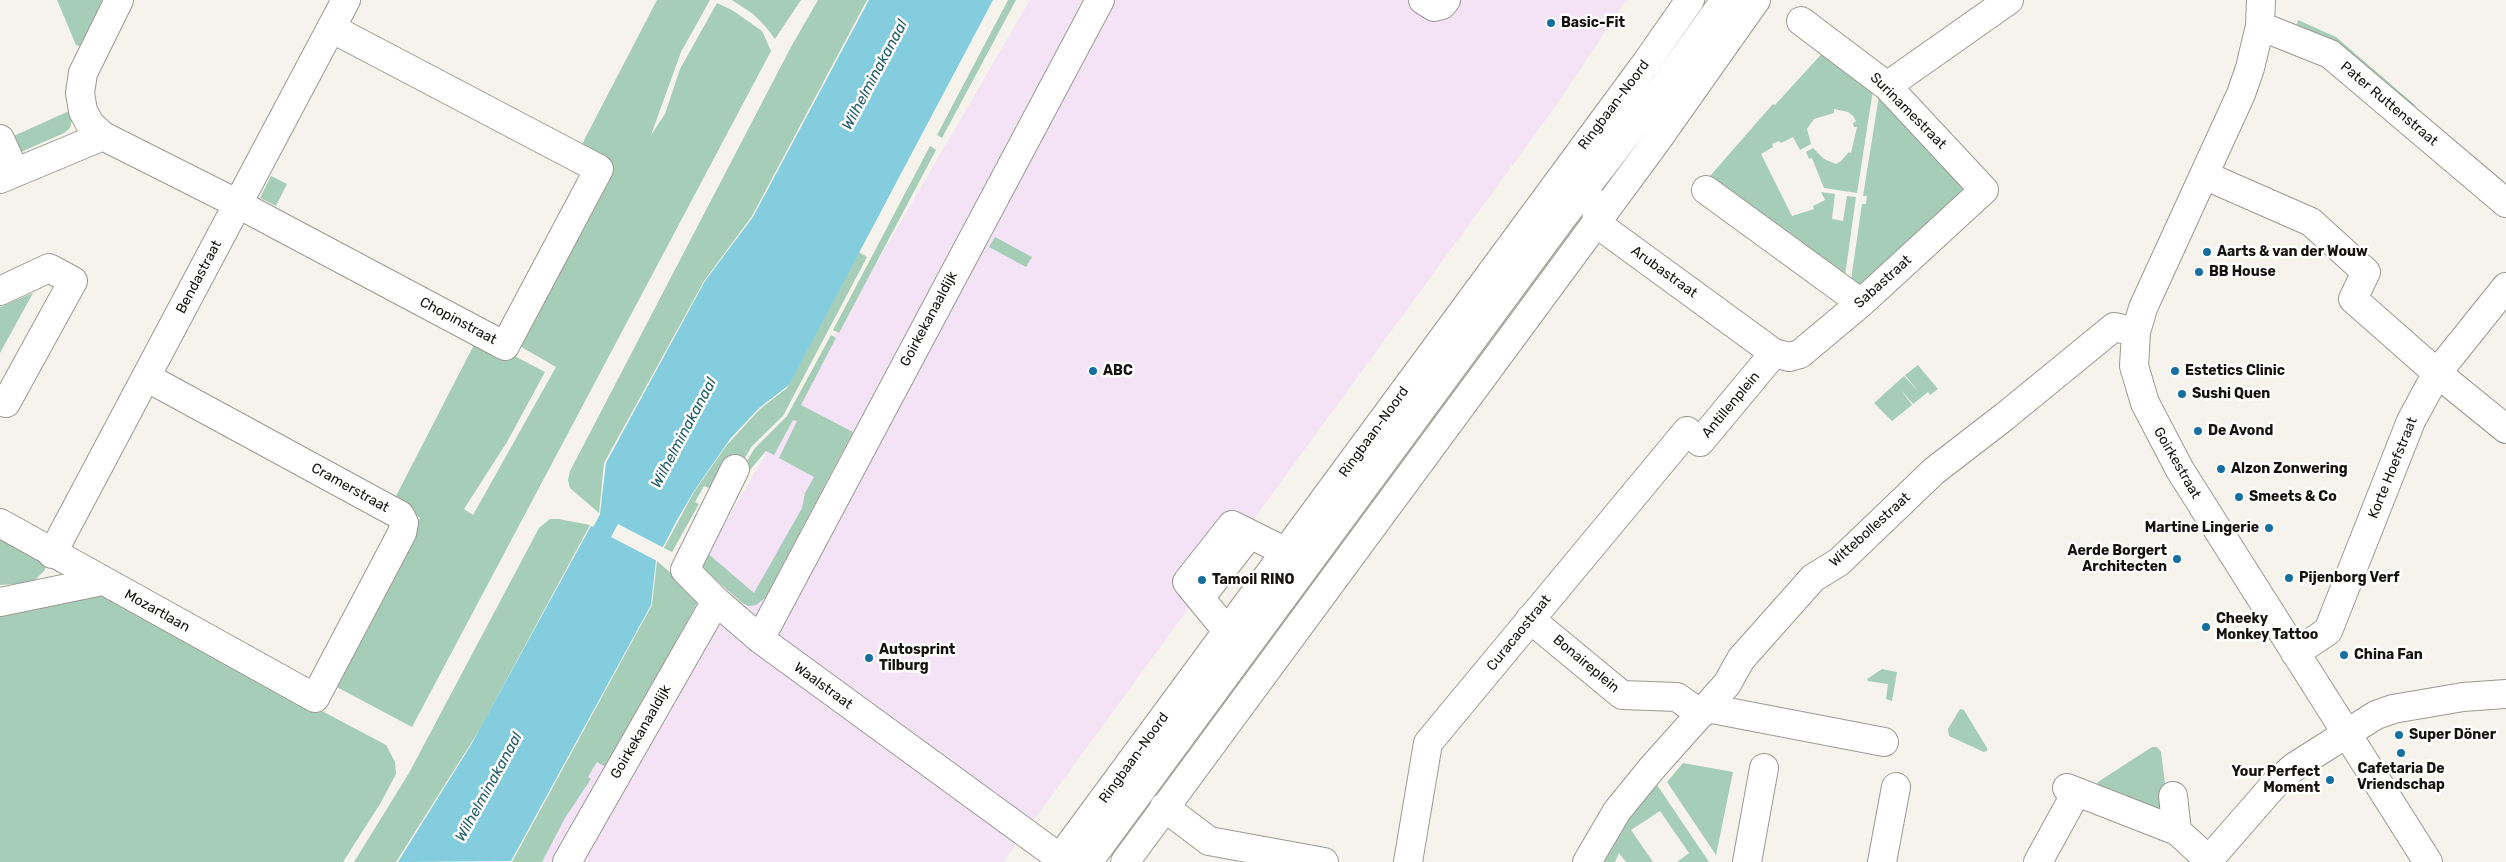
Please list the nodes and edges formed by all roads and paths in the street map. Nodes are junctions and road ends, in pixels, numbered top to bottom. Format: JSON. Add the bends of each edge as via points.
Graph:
{"nodes":[{"id":1,"x":118,"y":0,"type":"edge"},
{"id":2,"x":346,"y":0,"type":"edge"},
{"id":3,"x":1100,"y":0,"type":"edge"},
{"id":4,"x":1423,"y":0,"type":"edge"},
{"id":5,"x":1446,"y":0,"type":"edge"},
{"id":6,"x":1690,"y":0,"type":"edge"},
{"id":7,"x":1710,"y":0,"type":"edge"},
{"id":8,"x":1725,"y":0,"type":"edge"},
{"id":9,"x":1756,"y":0,"type":"edge"},
{"id":10,"x":2010,"y":0,"type":"edge"},
{"id":11,"x":2260,"y":13,"type":"edge"},
{"id":12,"x":1801,"y":21,"type":"dead end"},
{"id":13,"x":332,"y":28,"type":"junction"},
{"id":14,"x":1664,"y":86,"type":"junction"},
{"id":15,"x":1887,"y":86,"type":"junction"},
{"id":16,"x":103,"y":136,"type":"junction"},
{"id":17,"x":0,"y":139,"type":"edge"},
{"id":18,"x":1598,"y":172,"type":"junction"},
{"id":19,"x":2204,"y":175,"type":"junction"},
{"id":20,"x":7,"y":176,"type":"edge"},
{"id":21,"x":1706,"y":190,"type":"dead end"},
{"id":22,"x":1984,"y":190,"type":"joint"},
{"id":23,"x":2506,"y":203,"type":"edge"},
{"id":24,"x":238,"y":204,"type":"junction"},
{"id":25,"x":1596,"y":223,"type":"junction"},
{"id":26,"x":2506,"y":287,"type":"edge"},
{"id":27,"x":0,"y":291,"type":"edge"},
{"id":28,"x":1860,"y":303,"type":"junction"},
{"id":29,"x":2125,"y":329,"type":"junction"},
{"id":30,"x":1774,"y":353,"type":"junction"},
{"id":31,"x":2437,"y":373,"type":"junction"},
{"id":32,"x":146,"y":377,"type":"junction"},
{"id":33,"x":0,"y":399,"type":"edge"},
{"id":34,"x":2506,"y":429,"type":"edge"},
{"id":35,"x":1687,"y":431,"type":"joint"},
{"id":36,"x":736,"y":469,"type":"dead end"},
{"id":37,"x":0,"y":524,"type":"edge"},
{"id":38,"x":1286,"y":552,"type":"junction"},
{"id":39,"x":52,"y":554,"type":"junction"},
{"id":40,"x":102,"y":581,"type":"junction"},
{"id":41,"x":0,"y":602,"type":"edge"},
{"id":42,"x":716,"y":602,"type":"junction"},
{"id":43,"x":1530,"y":619,"type":"junction"},
{"id":44,"x":1228,"y":631,"type":"junction"},
{"id":45,"x":760,"y":639,"type":"junction"},
{"id":46,"x":2295,"y":653,"type":"junction"},
{"id":47,"x":2506,"y":694,"type":"edge"},
{"id":48,"x":315,"y":698,"type":"joint"},
{"id":49,"x":1704,"y":711,"type":"junction"},
{"id":50,"x":2347,"y":733,"type":"junction"},
{"id":51,"x":1884,"y":742,"type":"dead end"},
{"id":52,"x":1764,"y":768,"type":"dead end"},
{"id":53,"x":1896,"y":787,"type":"dead end"},
{"id":54,"x":2173,"y":796,"type":"dead end"},
{"id":55,"x":1164,"y":807,"type":"junction"},
{"id":56,"x":2178,"y":831,"type":"junction"},
{"id":57,"x":1058,"y":860,"type":"edge"},
{"id":58,"x":2208,"y":861,"type":"edge"},
{"id":59,"x":567,"y":862,"type":"edge"},
{"id":60,"x":1088,"y":862,"type":"edge"},
{"id":61,"x":1124,"y":862,"type":"edge"},
{"id":62,"x":1324,"y":862,"type":"edge"},
{"id":63,"x":1408,"y":862,"type":"edge"},
{"id":64,"x":1587,"y":862,"type":"edge"},
{"id":65,"x":1747,"y":862,"type":"edge"},
{"id":66,"x":1882,"y":862,"type":"edge"},
{"id":67,"x":2038,"y":862,"type":"edge"},
{"id":68,"x":2428,"y":862,"type":"edge"}],
"edges":[{"from":1,"to":16,"type":"street","via":[[83,73],[80,93],[83,111],[90,124]]},
{"from":2,"to":13,"type":"street","name":"Bendastraat"},
{"from":3,"to":45,"type":"street","name":"Goirkekanaaldijk"},
{"from":4,"to":5,"type":"street","via":[[1434,7]]},
{"from":6,"to":38,"type":"street","name":"Ringbaan-Noord"},
{"from":7,"to":14,"type":"street","name":"Ringbaan-Noord","via":[[1670,61]]},
{"from":8,"to":14,"type":"street","name":"Ringbaan-Noord"},
{"from":9,"to":25,"type":"street"},
{"from":10,"to":15,"type":"street"},
{"from":11,"to":19,"type":"street","name":"Goirkestraat","via":[[2250,68]]},
{"from":11,"to":23,"type":"street","name":"Pater Ruttenstraat","via":[[2330,54]]},
{"from":12,"to":15,"type":"street","name":"Surinamestraat"},
{"from":13,"to":24,"type":"street","name":"Bendastraat"},
{"from":13,"to":24,"type":"street","name":"Chopinstraat","via":[[599,169],[505,346]]},
{"from":14,"to":18,"type":"street","name":"Ringbaan-Noord"},
{"from":15,"to":22,"type":"street","name":"Surinamestraat"},
{"from":16,"to":20,"type":"street"},
{"from":16,"to":24,"type":"street","name":"Chopinstraat"},
{"from":17,"to":20,"type":"street"},
{"from":18,"to":25,"type":"street"},
{"from":18,"to":60,"type":"street","name":"Ringbaan-Noord"},
{"from":19,"to":29,"type":"street","name":"Goirkestraat","via":[[2145,303]]},
{"from":19,"to":31,"type":"street","via":[[2311,222],[2366,272],[2353,299]]},
{"from":21,"to":28,"type":"street"},
{"from":22,"to":28,"type":"street","name":"Sabastraat"},
{"from":24,"to":32,"type":"street","name":"Bendastraat"},
{"from":25,"to":30,"type":"street","name":"Arubastraat"},
{"from":25,"to":55,"type":"street"},
{"from":26,"to":31,"type":"street","name":"Korte Hoefstraat"},
{"from":27,"to":33,"type":"street","via":[[49,268],[73,281],[6,403]]},
{"from":28,"to":30,"type":"street","name":"Sabastraat","via":[[1800,354],[1789,358]]},
{"from":29,"to":46,"type":"street","name":"Goirkestraat","via":[[2145,403],[2160,434]]},
{"from":29,"to":49,"type":"street","name":"Wittebollestraat","via":[[1934,471],[1839,562],[1813,578],[1741,659],[1727,684]]},
{"from":30,"to":35,"type":"street","name":"Antillenplein","via":[[1700,442]]},
{"from":31,"to":34,"type":"street"},
{"from":31,"to":46,"type":"street","name":"Korte Hoefstraat","via":[[2411,421],[2328,631]]},
{"from":32,"to":39,"type":"street","name":"Bendastraat"},
{"from":32,"to":48,"type":"street","name":"Cramerstraat","via":[[400,515],[404,523],[402,533]]},
{"from":35,"to":43,"type":"street","name":"Curacaostraat"},
{"from":36,"to":42,"type":"street","name":"Waalstraat","via":[[685,570]]},
{"from":37,"to":39,"type":"street","name":"Mozartlaan"},
{"from":38,"to":44,"type":"street","name":"Ringbaan-Noord"},
{"from":38,"to":44,"type":"street","via":[[1232,525],[1187,582]]},
{"from":39,"to":40,"type":"street","name":"Mozartlaan"},
{"from":40,"to":41,"type":"street"},
{"from":40,"to":48,"type":"street","name":"Mozartlaan"},
{"from":42,"to":45,"type":"street","name":"Waalstraat"},
{"from":42,"to":59,"type":"street","name":"Goirkekanaaldijk"},
{"from":43,"to":49,"type":"street","name":"Bonaireplein","via":[[1622,695],[1677,697]]},
{"from":43,"to":63,"type":"street","name":"Curacaostraat","via":[[1428,744]]},
{"from":44,"to":57,"type":"street","name":"Ringbaan-Noord"},
{"from":45,"to":57,"type":"street","name":"Waalstraat"},
{"from":46,"to":50,"type":"street","name":"Goirkestraat"},
{"from":47,"to":50,"type":"street","via":[[2463,697],[2393,709],[2376,715]]},
{"from":49,"to":51,"type":"street"},
{"from":49,"to":64,"type":"street","name":"Wittebollestraat","via":[[1617,811]]},
{"from":50,"to":58,"type":"street","via":[[2294,767],[2275,784]]},
{"from":50,"to":68,"type":"street","name":"Goirkestraat"},
{"from":52,"to":65,"type":"street"},
{"from":53,"to":66,"type":"street"},
{"from":54,"to":56,"type":"street"},
{"from":55,"to":61,"type":"street"},
{"from":55,"to":62,"type":"street","via":[[1210,841]]},
{"from":56,"to":58,"type":"street"},
{"from":56,"to":67,"type":"street","via":[[2069,795]]}]}
